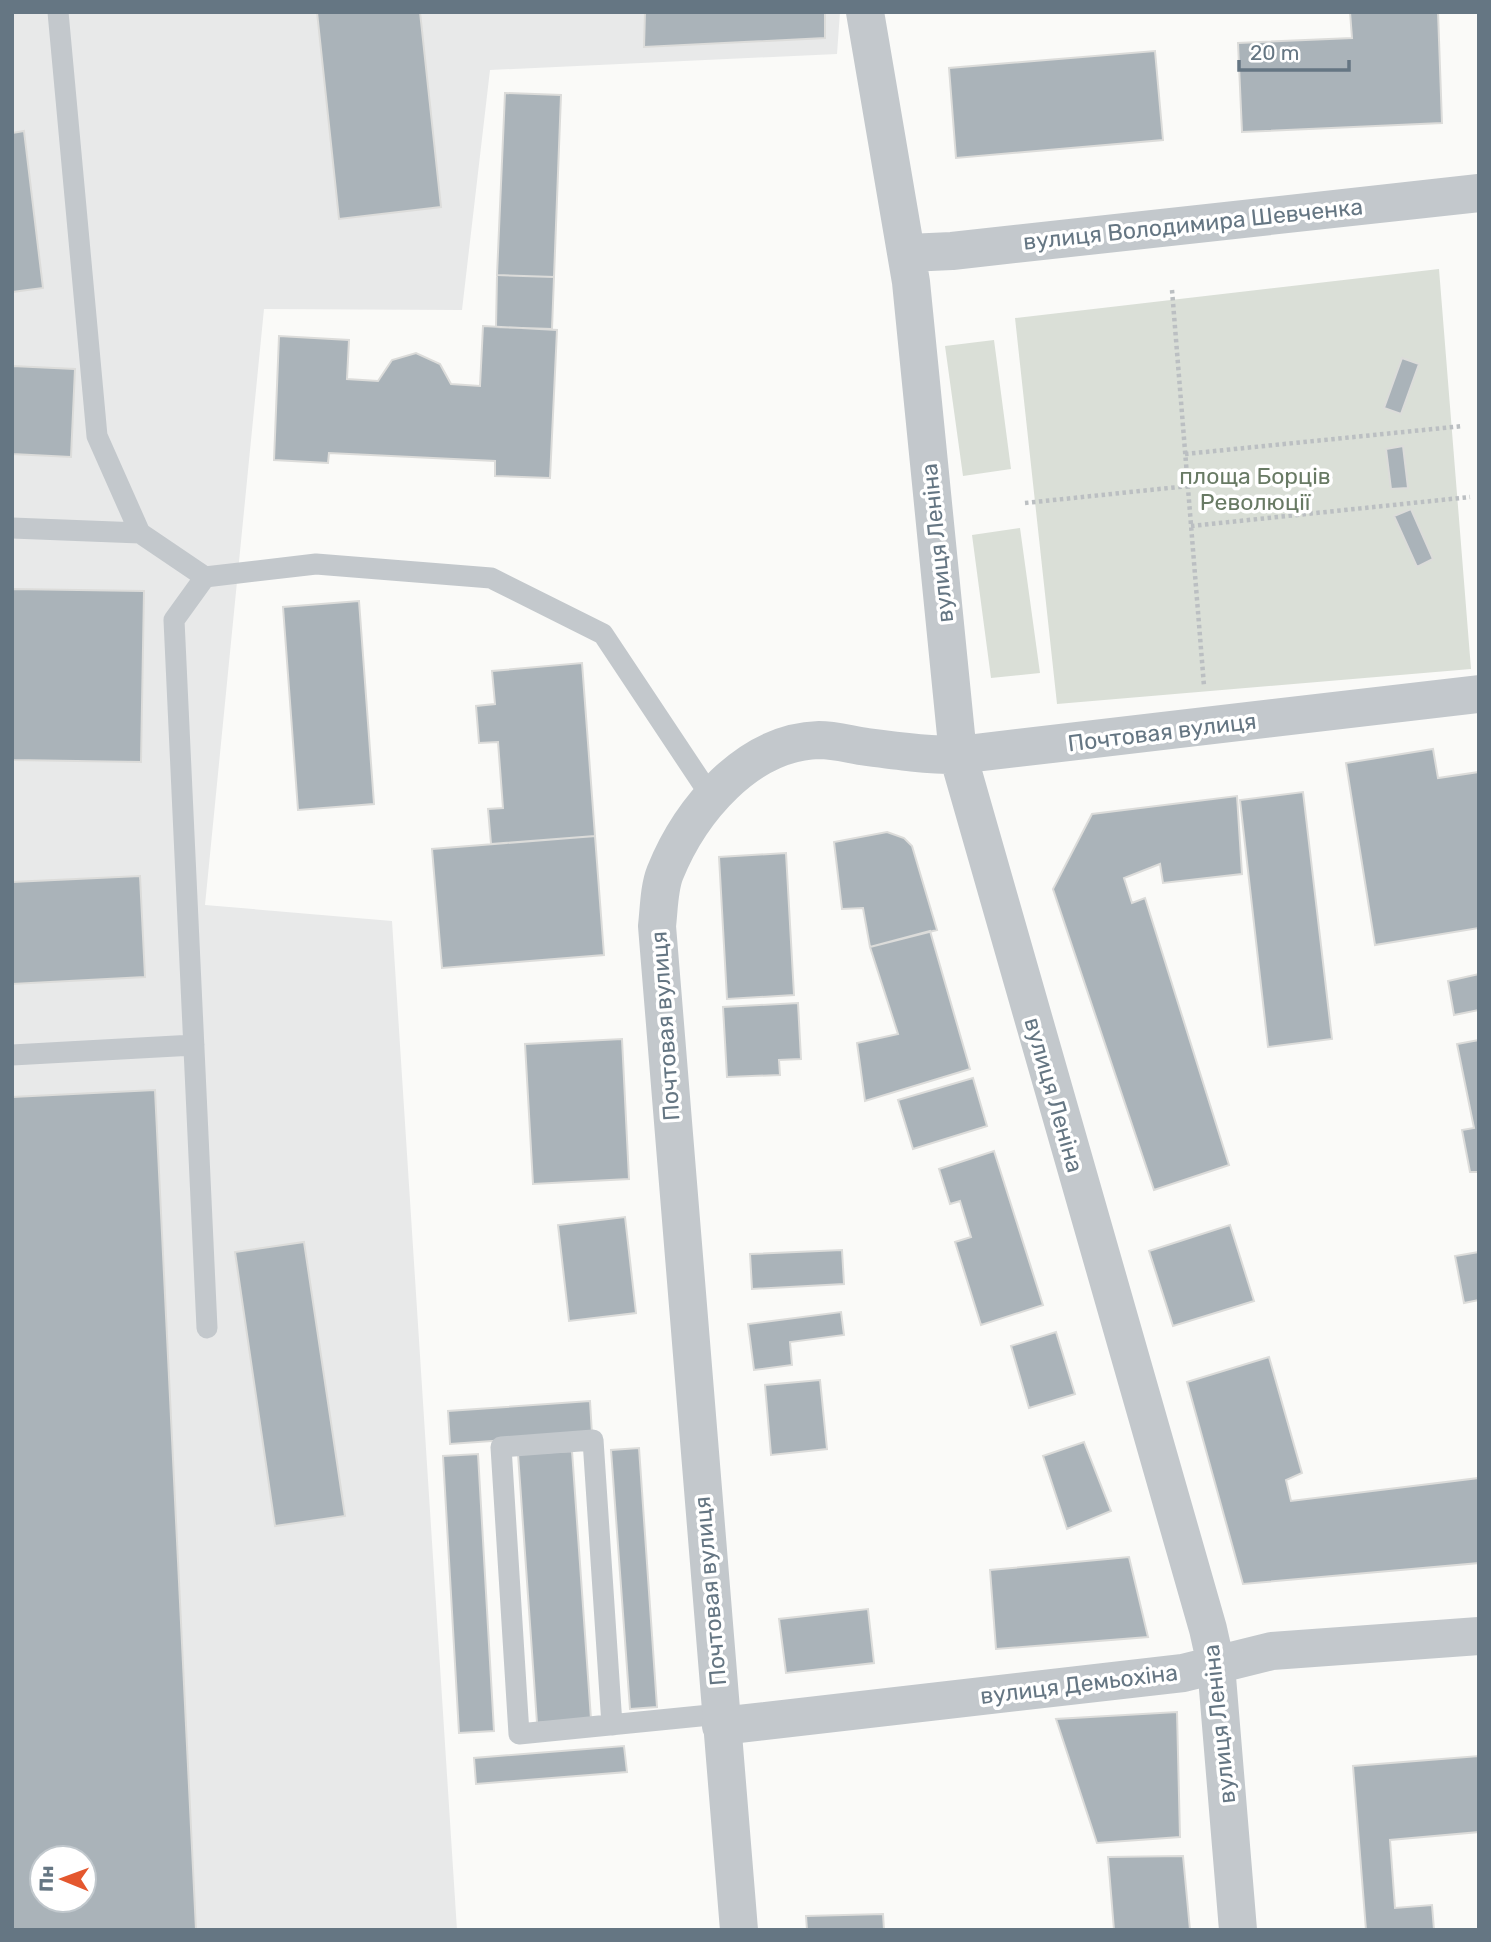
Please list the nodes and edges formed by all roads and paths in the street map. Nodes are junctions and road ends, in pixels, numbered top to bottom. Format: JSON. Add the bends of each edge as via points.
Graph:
{"nodes":[{"id":1,"x":58,"y":12,"type":"edge"},
{"id":2,"x":865,"y":12,"type":"edge"},
{"id":3,"x":1479,"y":193,"type":"edge"},
{"id":4,"x":908,"y":253,"type":"junction"},
{"id":5,"x":1172,"y":290,"type":"dead end"},
{"id":6,"x":1463,"y":426,"type":"dead end"},
{"id":7,"x":1185,"y":454,"type":"junction"},
{"id":8,"x":1188,"y":486,"type":"junction"},
{"id":9,"x":1470,"y":497,"type":"dead end"},
{"id":10,"x":1025,"y":503,"type":"dead end"},
{"id":11,"x":1191,"y":526,"type":"junction"},
{"id":12,"x":12,"y":528,"type":"edge"},
{"id":13,"x":141,"y":533,"type":"junction"},
{"id":14,"x":205,"y":577,"type":"junction"},
{"id":15,"x":1204,"y":686,"type":"dead end"},
{"id":16,"x":1479,"y":694,"type":"edge"},
{"id":17,"x":958,"y":755,"type":"junction"},
{"id":18,"x":712,"y":798,"type":"junction"},
{"id":19,"x":194,"y":1045,"type":"junction"},
{"id":20,"x":12,"y":1055,"type":"edge"},
{"id":21,"x":207,"y":1328,"type":"dead end"},
{"id":22,"x":1479,"y":1636,"type":"edge"},
{"id":23,"x":1216,"y":1665,"type":"junction"},
{"id":24,"x":720,"y":1720,"type":"junction"},
{"id":25,"x":612,"y":1726,"type":"junction"},
{"id":26,"x":739,"y":1930,"type":"edge"},
{"id":27,"x":1238,"y":1930,"type":"edge"}],
"edges":[{"from":1,"to":13,"type":"lane","via":[[97,436]]},
{"from":2,"to":4,"type":"street","name":"вулиця Леніна"},
{"from":3,"to":4,"type":"street","name":"вулиця Володимира Шевченка"},
{"from":4,"to":17,"type":"street","name":"вулиця Леніна"},
{"from":5,"to":7,"type":"path"},
{"from":6,"to":7,"type":"path"},
{"from":7,"to":8,"type":"path"},
{"from":8,"to":10,"type":"path"},
{"from":8,"to":11,"type":"path"},
{"from":9,"to":11,"type":"path"},
{"from":11,"to":15,"type":"path"},
{"from":12,"to":13,"type":"lane"},
{"from":13,"to":14,"type":"lane"},
{"from":14,"to":18,"type":"lane","via":[[316,564],[491,578],[603,634]]},
{"from":14,"to":19,"type":"lane","via":[[174,620]]},
{"from":16,"to":17,"type":"street","name":"Почтовая вулиця"},
{"from":17,"to":18,"type":"street","name":"Почтовая вулиця","via":[[819,740],[779,748],[741,768]]},
{"from":17,"to":23,"type":"street","name":"вулиця Леніна"},
{"from":18,"to":24,"type":"street","name":"Почтовая вулиця","via":[[686,832],[664,875],[657,926]]},
{"from":19,"to":20,"type":"lane"},
{"from":19,"to":21,"type":"lane"},
{"from":22,"to":23,"type":"street","name":"вулиця Демьохіна","via":[[1272,1651]]},
{"from":23,"to":24,"type":"street","name":"вулиця Демьохіна","via":[[1183,1673]]},
{"from":23,"to":27,"type":"street","name":"вулиця Леніна"},
{"from":24,"to":25,"type":"lane"},
{"from":24,"to":26,"type":"street","name":"Почтовая вулиця"},
{"from":25,"to":25,"type":"lane","via":[[593,1440],[501,1447],[519,1734]]}]}
